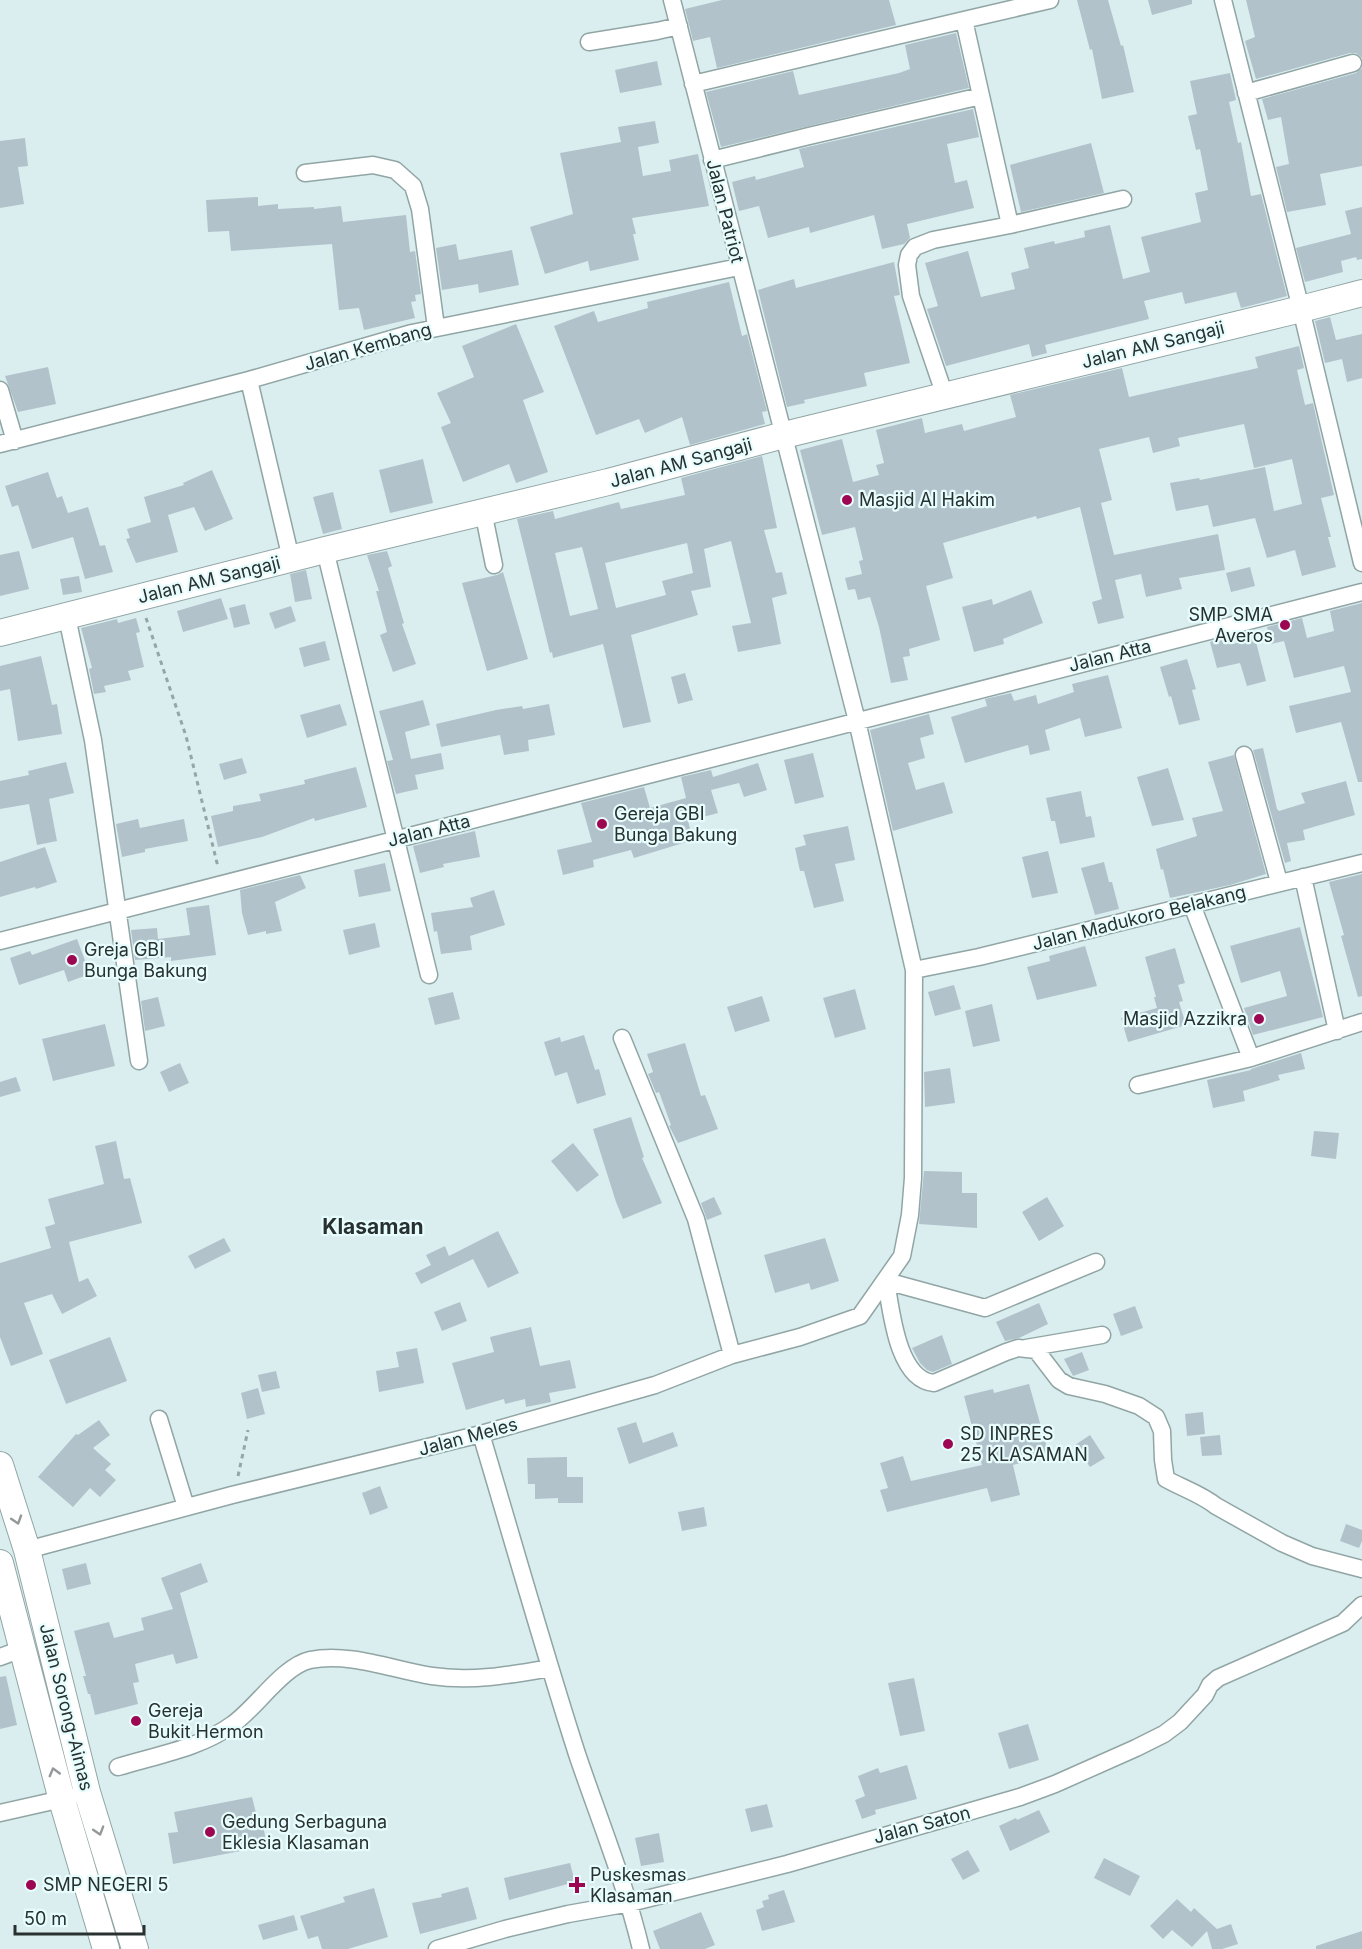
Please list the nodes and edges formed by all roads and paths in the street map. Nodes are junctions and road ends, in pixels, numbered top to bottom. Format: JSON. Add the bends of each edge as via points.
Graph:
{"nodes":[{"id":1,"x":1050,"y":0,"type":"edge"},
{"id":2,"x":1223,"y":0,"type":"edge"},
{"id":3,"x":676,"y":1,"type":"edge"},
{"id":4,"x":964,"y":20,"type":"junction"},
{"id":5,"x":679,"y":26,"type":"junction"},
{"id":6,"x":589,"y":42,"type":"dead end"},
{"id":7,"x":1353,"y":63,"type":"dead end"},
{"id":8,"x":693,"y":84,"type":"junction"},
{"id":9,"x":1246,"y":93,"type":"junction"},
{"id":10,"x":981,"y":96,"type":"junction"},
{"id":11,"x":712,"y":160,"type":"junction"},
{"id":12,"x":305,"y":173,"type":"dead end"},
{"id":13,"x":1123,"y":199,"type":"dead end"},
{"id":14,"x":1010,"y":225,"type":"junction"},
{"id":15,"x":739,"y":267,"type":"junction"},
{"id":16,"x":1362,"y":292,"type":"edge"},
{"id":17,"x":1301,"y":309,"type":"junction"},
{"id":18,"x":436,"y":327,"type":"junction"},
{"id":19,"x":249,"y":380,"type":"junction"},
{"id":20,"x":0,"y":390,"type":"edge"},
{"id":21,"x":945,"y":396,"type":"junction"},
{"id":22,"x":782,"y":428,"type":"junction"},
{"id":23,"x":7,"y":442,"type":"edge"},
{"id":24,"x":483,"y":512,"type":"junction"},
{"id":25,"x":325,"y":550,"type":"junction"},
{"id":26,"x":291,"y":559,"type":"junction"},
{"id":27,"x":1362,"y":563,"type":"edge"},
{"id":28,"x":494,"y":565,"type":"dead end"},
{"id":29,"x":1362,"y":592,"type":"edge"},
{"id":30,"x":139,"y":598,"type":"junction"},
{"id":31,"x":67,"y":617,"type":"junction"},
{"id":32,"x":0,"y":633,"type":"edge"},
{"id":33,"x":857,"y":721,"type":"junction"},
{"id":34,"x":1244,"y":755,"type":"dead end"},
{"id":35,"x":396,"y":839,"type":"junction"},
{"id":36,"x":1362,"y":863,"type":"edge"},
{"id":37,"x":1303,"y":877,"type":"junction"},
{"id":38,"x":1279,"y":882,"type":"junction"},
{"id":39,"x":222,"y":884,"type":"junction"},
{"id":40,"x":1192,"y":905,"type":"junction"},
{"id":41,"x":116,"y":911,"type":"junction"},
{"id":42,"x":0,"y":941,"type":"edge"},
{"id":43,"x":914,"y":970,"type":"junction"},
{"id":44,"x":429,"y":975,"type":"dead end"},
{"id":45,"x":1362,"y":1023,"type":"edge"},
{"id":46,"x":1337,"y":1031,"type":"junction"},
{"id":47,"x":622,"y":1038,"type":"dead end"},
{"id":48,"x":1251,"y":1058,"type":"junction"},
{"id":49,"x":139,"y":1061,"type":"dead end"},
{"id":50,"x":1138,"y":1085,"type":"dead end"},
{"id":51,"x":1096,"y":1262,"type":"dead end"},
{"id":52,"x":886,"y":1281,"type":"junction"},
{"id":53,"x":1102,"y":1335,"type":"dead end"},
{"id":54,"x":1026,"y":1348,"type":"junction"},
{"id":55,"x":732,"y":1356,"type":"junction"},
{"id":56,"x":159,"y":1419,"type":"dead end"},
{"id":57,"x":248,"y":1430,"type":"dead end"},
{"id":58,"x":482,"y":1434,"type":"junction"},
{"id":59,"x":0,"y":1465,"type":"edge"},
{"id":60,"x":232,"y":1496,"type":"junction"},
{"id":61,"x":186,"y":1508,"type":"junction"},
{"id":62,"x":27,"y":1550,"type":"junction"},
{"id":63,"x":0,"y":1563,"type":"edge"},
{"id":64,"x":1362,"y":1569,"type":"edge"},
{"id":65,"x":1362,"y":1605,"type":"edge"},
{"id":66,"x":11,"y":1653,"type":"edge"},
{"id":67,"x":550,"y":1668,"type":"junction"},
{"id":68,"x":118,"y":1767,"type":"dead end"},
{"id":69,"x":87,"y":1792,"type":"junction"},
{"id":70,"x":62,"y":1800,"type":"junction"},
{"id":71,"x":0,"y":1813,"type":"edge"},
{"id":72,"x":630,"y":1904,"type":"junction"},
{"id":73,"x":106,"y":1949,"type":"edge"},
{"id":74,"x":135,"y":1949,"type":"edge"},
{"id":75,"x":437,"y":1949,"type":"edge"},
{"id":76,"x":641,"y":1949,"type":"edge"}],
"edges":[{"from":1,"to":4,"type":"street"},
{"from":2,"to":9,"type":"street"},
{"from":3,"to":5,"type":"street","name":"Jalan Patriot"},
{"from":4,"to":8,"type":"street"},
{"from":4,"to":10,"type":"street"},
{"from":5,"to":6,"type":"street"},
{"from":5,"to":8,"type":"street","name":"Jalan Patriot"},
{"from":7,"to":9,"type":"street"},
{"from":8,"to":11,"type":"street","name":"Jalan Patriot"},
{"from":9,"to":17,"type":"street"},
{"from":10,"to":11,"type":"street"},
{"from":10,"to":14,"type":"street"},
{"from":11,"to":15,"type":"street","name":"Jalan Patriot"},
{"from":12,"to":18,"type":"street","via":[[373,165],[395,170],[413,186],[420,209]]},
{"from":13,"to":14,"type":"street"},
{"from":14,"to":21,"type":"street","via":[[933,240],[915,247],[909,255],[911,296]]},
{"from":15,"to":18,"type":"street","name":"Jalan Kembang"},
{"from":15,"to":22,"type":"street","name":"Jalan Patriot"},
{"from":16,"to":17,"type":"highway","name":"Jalan AM Sangaji"},
{"from":17,"to":21,"type":"highway","name":"Jalan AM Sangaji"},
{"from":17,"to":27,"type":"street"},
{"from":18,"to":19,"type":"street","name":"Jalan Kembang"},
{"from":19,"to":23,"type":"street","name":"Jalan Kembang"},
{"from":19,"to":26,"type":"street"},
{"from":20,"to":23,"type":"street"},
{"from":21,"to":22,"type":"highway","name":"Jalan AM Sangaji"},
{"from":22,"to":24,"type":"highway","name":"Jalan AM Sangaji","via":[[608,482]]},
{"from":22,"to":33,"type":"street"},
{"from":24,"to":25,"type":"highway","name":"Jalan AM Sangaji"},
{"from":24,"to":28,"type":"street"},
{"from":25,"to":26,"type":"highway","name":"Jalan AM Sangaji"},
{"from":25,"to":35,"type":"street"},
{"from":26,"to":30,"type":"highway","name":"Jalan AM Sangaji"},
{"from":29,"to":33,"type":"street","name":"Jalan Atta"},
{"from":30,"to":31,"type":"highway","name":"Jalan AM Sangaji"},
{"from":30,"to":39,"type":"path","via":[[186,736]]},
{"from":31,"to":32,"type":"highway","name":"Jalan AM Sangaji"},
{"from":31,"to":41,"type":"street","via":[[93,740]]},
{"from":33,"to":35,"type":"street","name":"Jalan Atta"},
{"from":33,"to":43,"type":"street"},
{"from":34,"to":38,"type":"street"},
{"from":35,"to":39,"type":"street","name":"Jalan Atta"},
{"from":35,"to":44,"type":"street"},
{"from":36,"to":37,"type":"street","name":"Jalan Madukoro Belakang"},
{"from":37,"to":38,"type":"street","name":"Jalan Madukoro Belakang"},
{"from":37,"to":46,"type":"street"},
{"from":38,"to":40,"type":"street","name":"Jalan Madukoro Belakang"},
{"from":39,"to":41,"type":"street","name":"Jalan Atta"},
{"from":40,"to":43,"type":"street","name":"Jalan Madukoro Belakang"},
{"from":40,"to":48,"type":"street"},
{"from":41,"to":42,"type":"street","name":"Jalan Atta"},
{"from":41,"to":49,"type":"street"},
{"from":43,"to":52,"type":"street","name":"Jalan Meles","via":[[910,1215],[902,1256]]},
{"from":45,"to":46,"type":"street"},
{"from":46,"to":48,"type":"street"},
{"from":47,"to":55,"type":"street","via":[[696,1219]]},
{"from":48,"to":50,"type":"street"},
{"from":51,"to":52,"type":"street","via":[[985,1308]]},
{"from":52,"to":54,"type":"street","via":[[896,1337],[907,1363],[923,1380],[934,1383],[1006,1352]]},
{"from":52,"to":55,"type":"street","name":"Jalan Meles","via":[[860,1316]]},
{"from":53,"to":54,"type":"street"},
{"from":54,"to":64,"type":"street","via":[[1036,1350],[1059,1380],[1069,1386],[1139,1406],[1156,1417],[1162,1431],[1166,1479],[1282,1543],[1312,1556]]},
{"from":55,"to":58,"type":"street","name":"Jalan Meles","via":[[655,1385]]},
{"from":56,"to":61,"type":"street"},
{"from":57,"to":60,"type":"path"},
{"from":58,"to":60,"type":"street","name":"Jalan Meles"},
{"from":58,"to":67,"type":"street"},
{"from":59,"to":62,"type":"highway","name":"Jalan Sorong-Aimas","one_way":true},
{"from":60,"to":61,"type":"street","name":"Jalan Meles"},
{"from":61,"to":62,"type":"street","name":"Jalan Meles"},
{"from":62,"to":69,"type":"highway","name":"Jalan Sorong-Aimas"},
{"from":63,"to":66,"type":"highway","name":"Jalan Sorong-Aimas"},
{"from":65,"to":72,"type":"street","name":"Jalan Saton","via":[[1343,1623],[1218,1678],[1180,1722],[1164,1734],[1055,1784],[787,1864]]},
{"from":70,"to":66,"type":"highway","name":"Jalan Sorong-Aimas","one_way":true},
{"from":67,"to":68,"type":"street","via":[[477,1679],[433,1676],[353,1660],[309,1661],[290,1672],[220,1733]]},
{"from":67,"to":72,"type":"street"},
{"from":69,"to":70,"type":"street"},
{"from":69,"to":74,"type":"highway","name":"Jalan Sorong-Aimas","one_way":true},
{"from":70,"to":71,"type":"street"},
{"from":70,"to":73,"type":"highway","name":"Jalan Sorong-Aimas"},
{"from":72,"to":75,"type":"street","name":"Jalan Saton","via":[[568,1914]]},
{"from":72,"to":76,"type":"street"}]}
